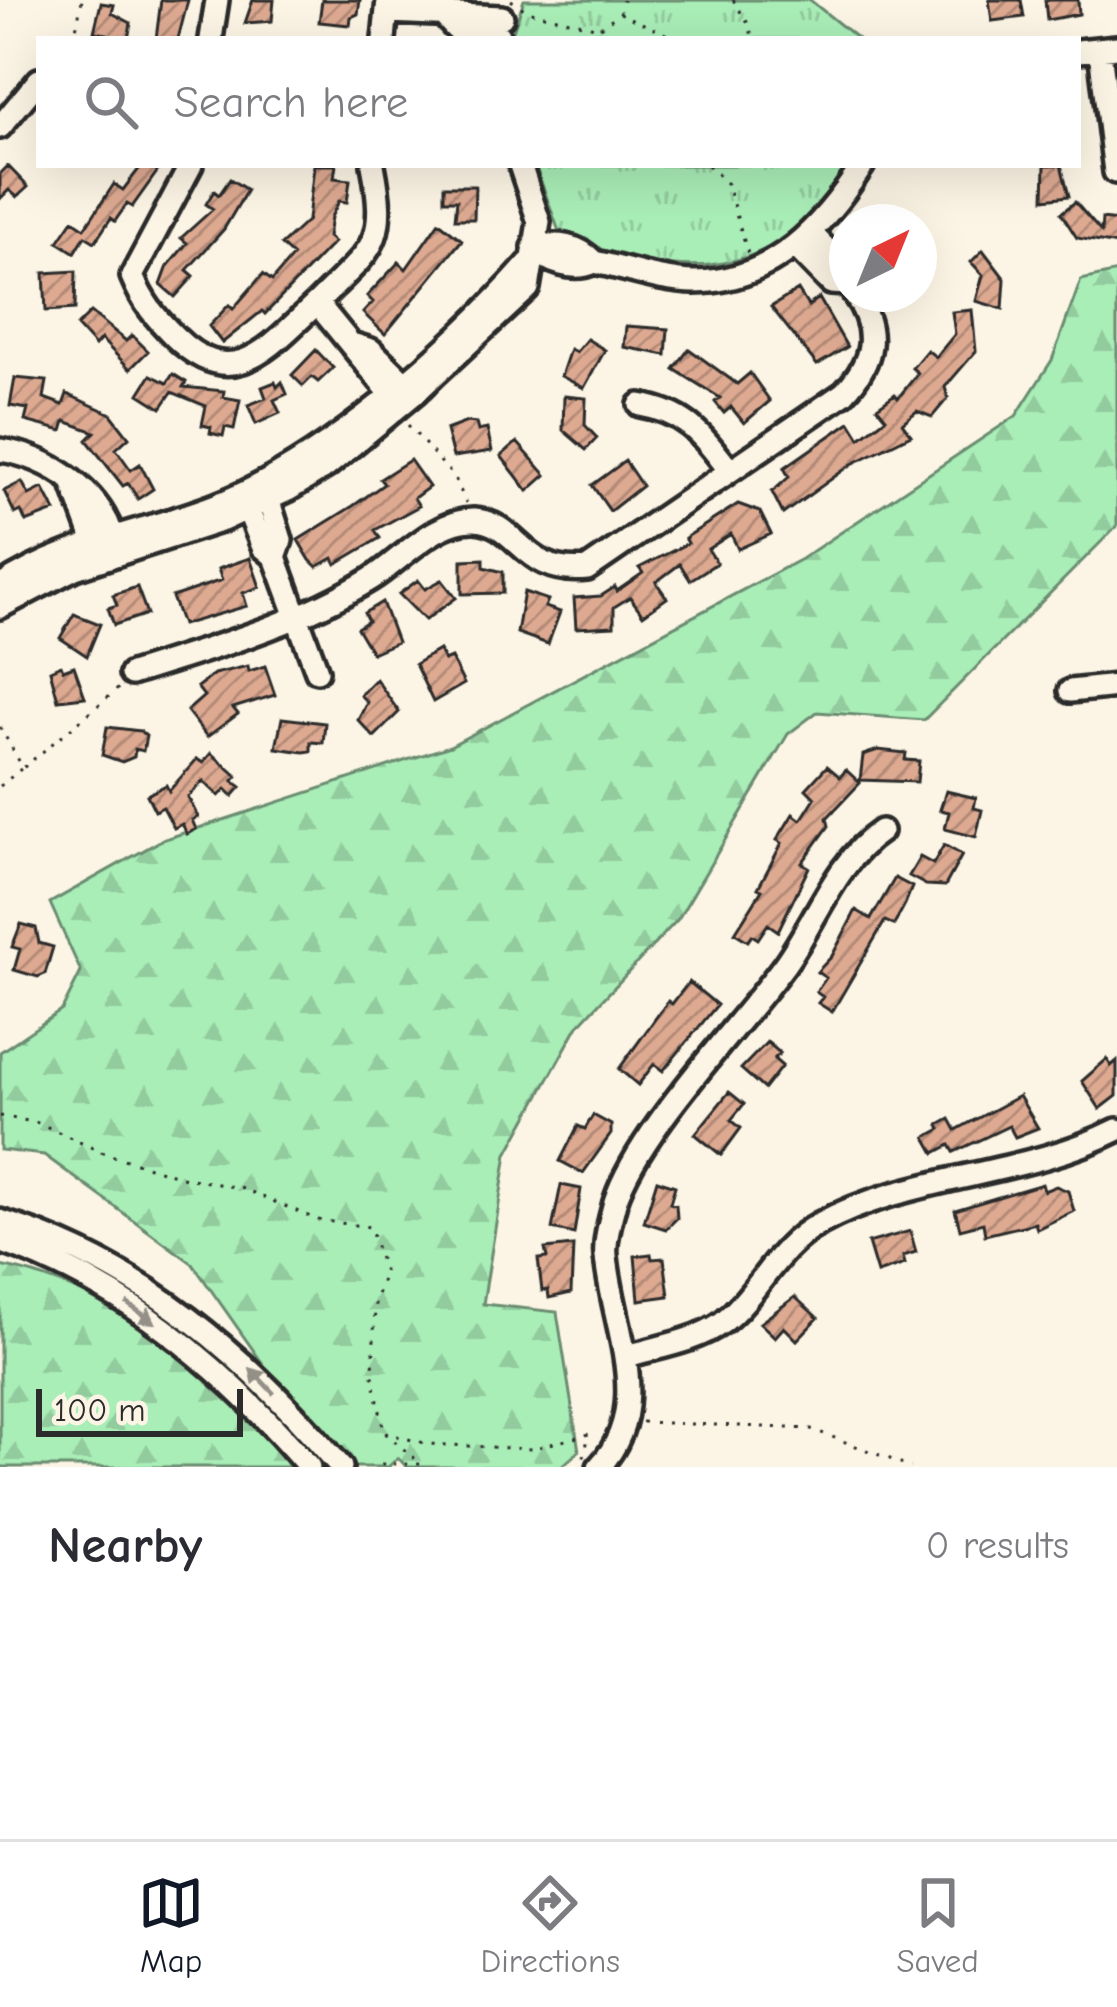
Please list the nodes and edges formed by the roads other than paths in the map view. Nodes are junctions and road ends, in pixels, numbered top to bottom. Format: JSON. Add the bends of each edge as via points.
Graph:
{"nodes":[{"id":1,"x":217,"y":0,"type":"edge"},
{"id":2,"x":389,"y":6,"type":"edge"},
{"id":3,"x":504,"y":18,"type":"edge"},
{"id":4,"x":211,"y":36,"type":"edge"},
{"id":5,"x":384,"y":36,"type":"edge"},
{"id":6,"x":1098,"y":49,"type":"edge"},
{"id":7,"x":36,"y":84,"type":"edge"},
{"id":8,"x":0,"y":127,"type":"edge"},
{"id":9,"x":189,"y":168,"type":"edge"},
{"id":10,"x":374,"y":168,"type":"edge"},
{"id":11,"x":521,"y":168,"type":"edge"},
{"id":12,"x":861,"y":168,"type":"edge"},
{"id":13,"x":1115,"y":172,"type":"edge"},
{"id":14,"x":804,"y":241,"type":"junction"},
{"id":15,"x":531,"y":255,"type":"junction"},
{"id":16,"x":829,"y":257,"type":"edge"},
{"id":17,"x":316,"y":303,"type":"junction"},
{"id":18,"x":866,"y":312,"type":"edge"},
{"id":19,"x":401,"y":396,"type":"junction"},
{"id":20,"x":640,"y":405,"type":"dead end"},
{"id":21,"x":0,"y":450,"type":"edge"},
{"id":22,"x":730,"y":471,"type":"junction"},
{"id":23,"x":255,"y":496,"type":"junction"},
{"id":24,"x":106,"y":548,"type":"junction"},
{"id":25,"x":0,"y":587,"type":"edge"},
{"id":26,"x":0,"y":607,"type":"edge"},
{"id":27,"x":298,"y":620,"type":"junction"},
{"id":28,"x":317,"y":671,"type":"dead end"},
{"id":29,"x":131,"y":674,"type":"road end"},
{"id":30,"x":1117,"y":686,"type":"edge"},
{"id":31,"x":1070,"y":691,"type":"dead end"},
{"id":32,"x":881,"y":831,"type":"dead end"},
{"id":33,"x":1117,"y":1130,"type":"edge"},
{"id":34,"x":0,"y":1221,"type":"edge"},
{"id":35,"x":0,"y":1241,"type":"edge"},
{"id":36,"x":628,"y":1356,"type":"junction"},
{"id":37,"x":309,"y":1467,"type":"edge"},
{"id":38,"x":341,"y":1467,"type":"edge"},
{"id":39,"x":599,"y":1467,"type":"edge"}],
"edges":[{"from":1,"to":4,"type":"street"},
{"from":2,"to":3,"type":"street","via":[[444,16],[456,29]]},
{"from":2,"to":5,"type":"street"},
{"from":6,"to":13,"type":"street"},
{"from":7,"to":8,"type":"street"},
{"from":9,"to":17,"type":"street","via":[[133,276],[144,305],[191,353],[216,365],[261,354]]},
{"from":10,"to":17,"type":"street","via":[[382,211],[376,244]]},
{"from":11,"to":15,"type":"street","via":[[539,222]]},
{"from":12,"to":14,"type":"street"},
{"from":14,"to":15,"type":"street","via":[[752,270],[693,282],[594,262],[554,243]]},
{"from":14,"to":16,"type":"street"},
{"from":15,"to":19,"type":"street","via":[[528,288],[512,309]]},
{"from":17,"to":19,"type":"street","via":[[371,350]]},
{"from":18,"to":22,"type":"street","via":[[872,345],[864,372]]},
{"from":19,"to":23,"type":"street","via":[[327,466]]},
{"from":20,"to":22,"type":"street","via":[[691,420]]},
{"from":21,"to":24,"type":"street","via":[[30,454],[90,495]]},
{"from":22,"to":27,"type":"street","via":[[587,569],[562,572],[536,562],[474,520],[442,529]]},
{"from":23,"to":24,"type":"street"},
{"from":23,"to":27,"type":"street","via":[[263,547]]},
{"from":24,"to":25,"type":"street"},
{"from":24,"to":26,"type":"street"},
{"from":27,"to":28,"type":"street"},
{"from":27,"to":29,"type":"street"},
{"from":30,"to":31,"type":"street"},
{"from":32,"to":36,"type":"street","via":[[847,862],[785,964],[642,1150],[616,1199],[605,1252]]},
{"from":33,"to":36,"type":"street","via":[[1075,1151],[820,1223],[783,1248],[723,1322]]},
{"from":38,"to":34,"type":"street","one_way":true,"via":[[251,1369],[174,1302]]},
{"from":35,"to":37,"type":"street","one_way":true,"via":[[91,1278],[192,1349]]},
{"from":36,"to":39,"type":"street","via":[[628,1404]]}]}
